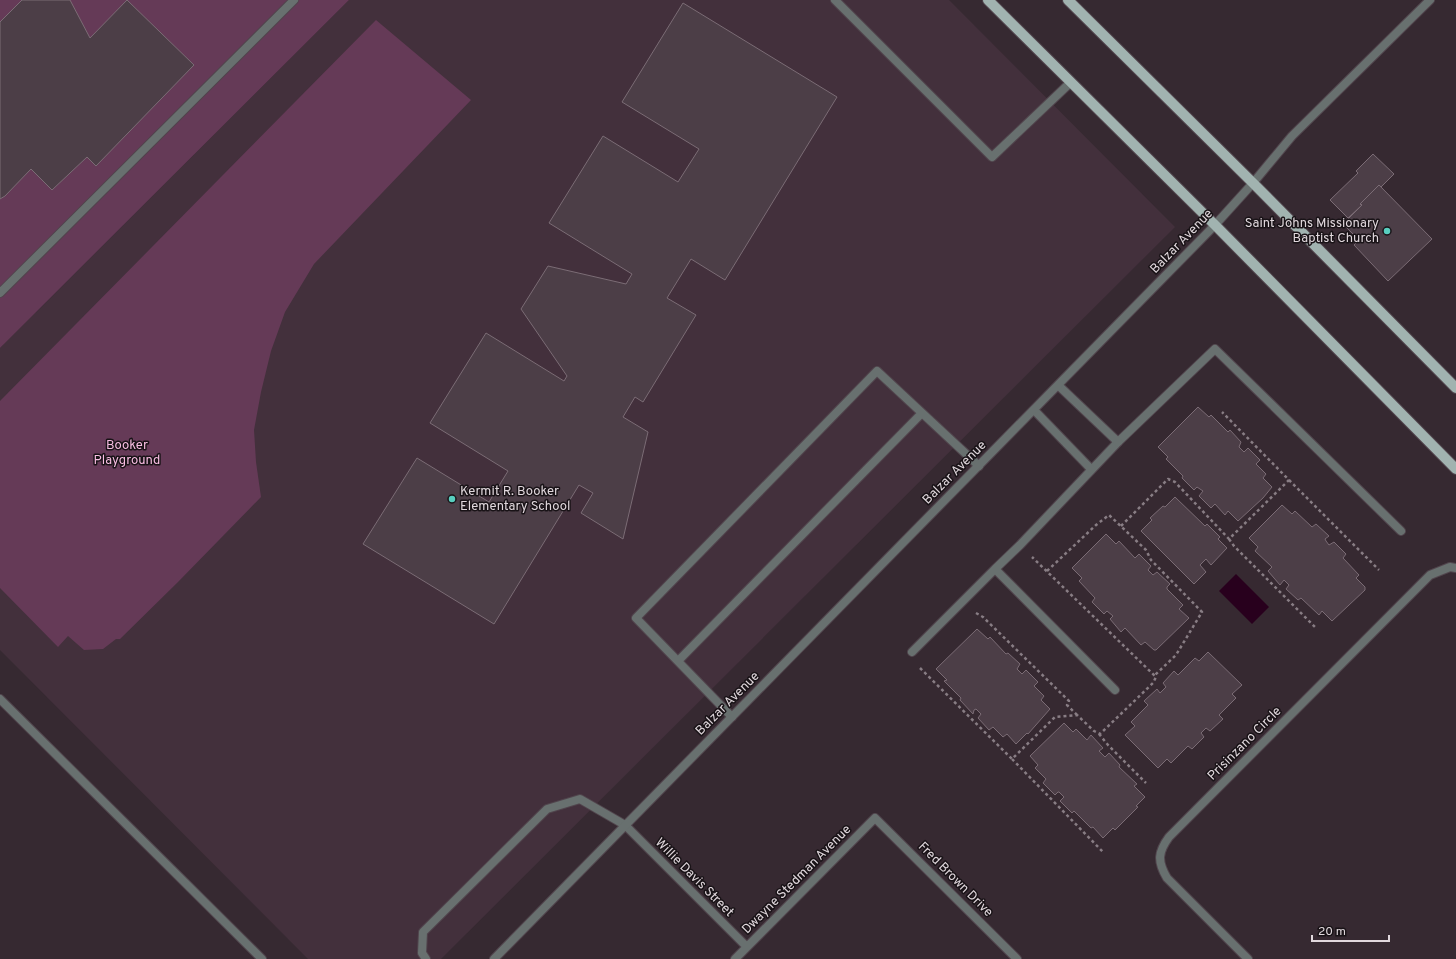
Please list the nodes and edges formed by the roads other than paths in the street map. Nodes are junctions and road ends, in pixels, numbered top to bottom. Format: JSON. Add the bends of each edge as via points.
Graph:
{"nodes":[{"id":1,"x":294,"y":0,"type":"edge"},
{"id":2,"x":835,"y":0,"type":"edge"},
{"id":3,"x":988,"y":0,"type":"edge"},
{"id":4,"x":1068,"y":0,"type":"edge"},
{"id":5,"x":1430,"y":0,"type":"edge"},
{"id":6,"x":1071,"y":82,"type":"junction"},
{"id":7,"x":1254,"y":183,"type":"junction"},
{"id":8,"x":1215,"y":225,"type":"junction"},
{"id":9,"x":0,"y":293,"type":"edge"},
{"id":10,"x":1058,"y":386,"type":"junction"},
{"id":11,"x":1456,"y":388,"type":"edge"},
{"id":12,"x":1034,"y":410,"type":"junction"},
{"id":13,"x":922,"y":413,"type":"junction"},
{"id":14,"x":1118,"y":442,"type":"junction"},
{"id":15,"x":979,"y":466,"type":"junction"},
{"id":16,"x":1091,"y":469,"type":"junction"},
{"id":17,"x":1456,"y":469,"type":"edge"},
{"id":18,"x":1401,"y":531,"type":"dead end"},
{"id":19,"x":1456,"y":568,"type":"edge"},
{"id":20,"x":995,"y":569,"type":"junction"},
{"id":21,"x":912,"y":652,"type":"dead end"},
{"id":22,"x":678,"y":661,"type":"junction"},
{"id":23,"x":1115,"y":690,"type":"dead end"},
{"id":24,"x":0,"y":699,"type":"edge"},
{"id":25,"x":732,"y":716,"type":"junction"},
{"id":26,"x":876,"y":818,"type":"joint"},
{"id":27,"x":626,"y":825,"type":"junction"},
{"id":28,"x":747,"y":947,"type":"junction"},
{"id":29,"x":262,"y":959,"type":"edge"},
{"id":30,"x":426,"y":959,"type":"edge"},
{"id":31,"x":494,"y":959,"type":"edge"},
{"id":32,"x":735,"y":959,"type":"edge"},
{"id":33,"x":1017,"y":959,"type":"edge"},
{"id":34,"x":1248,"y":959,"type":"edge"}],
"edges":[{"from":1,"to":9,"type":"street"},
{"from":2,"to":6,"type":"street","via":[[992,157]]},
{"from":3,"to":6,"type":"main road"},
{"from":4,"to":7,"type":"main road"},
{"from":5,"to":7,"type":"street","name":"Balzar Avenue","via":[[1292,136]]},
{"from":6,"to":8,"type":"main road"},
{"from":7,"to":8,"type":"street","name":"Balzar Avenue"},
{"from":7,"to":11,"type":"main road"},
{"from":8,"to":10,"type":"street","name":"Balzar Avenue"},
{"from":8,"to":17,"type":"main road"},
{"from":10,"to":12,"type":"street","name":"Balzar Avenue"},
{"from":10,"to":14,"type":"street"},
{"from":12,"to":15,"type":"street","name":"Balzar Avenue"},
{"from":12,"to":16,"type":"street"},
{"from":13,"to":15,"type":"street"},
{"from":13,"to":22,"type":"street"},
{"from":13,"to":22,"type":"street","via":[[877,371],[636,618]]},
{"from":14,"to":16,"type":"street"},
{"from":14,"to":18,"type":"street","via":[[1215,349]]},
{"from":15,"to":25,"type":"street","name":"Balzar Avenue"},
{"from":16,"to":20,"type":"street"},
{"from":19,"to":34,"type":"street","name":"Prisinzano Circle","via":[[1450,567],[1430,575],[1169,837],[1162,848],[1161,864],[1167,878]]},
{"from":20,"to":21,"type":"street"},
{"from":20,"to":23,"type":"street"},
{"from":22,"to":25,"type":"street"},
{"from":24,"to":29,"type":"street"},
{"from":25,"to":27,"type":"street","name":"Balzar Avenue"},
{"from":26,"to":28,"type":"street","name":"Dwayne Stedman Avenue"},
{"from":26,"to":33,"type":"street","name":"Fred Brown Drive"},
{"from":27,"to":28,"type":"street","name":"Willie Davis Street"},
{"from":27,"to":30,"type":"street","name":"Willie Davis Street","via":[[580,799],[546,809],[423,932],[422,953]]},
{"from":27,"to":31,"type":"street","name":"Balzar Avenue"},
{"from":28,"to":32,"type":"street","name":"Dwayne Stedman Avenue"}]}
